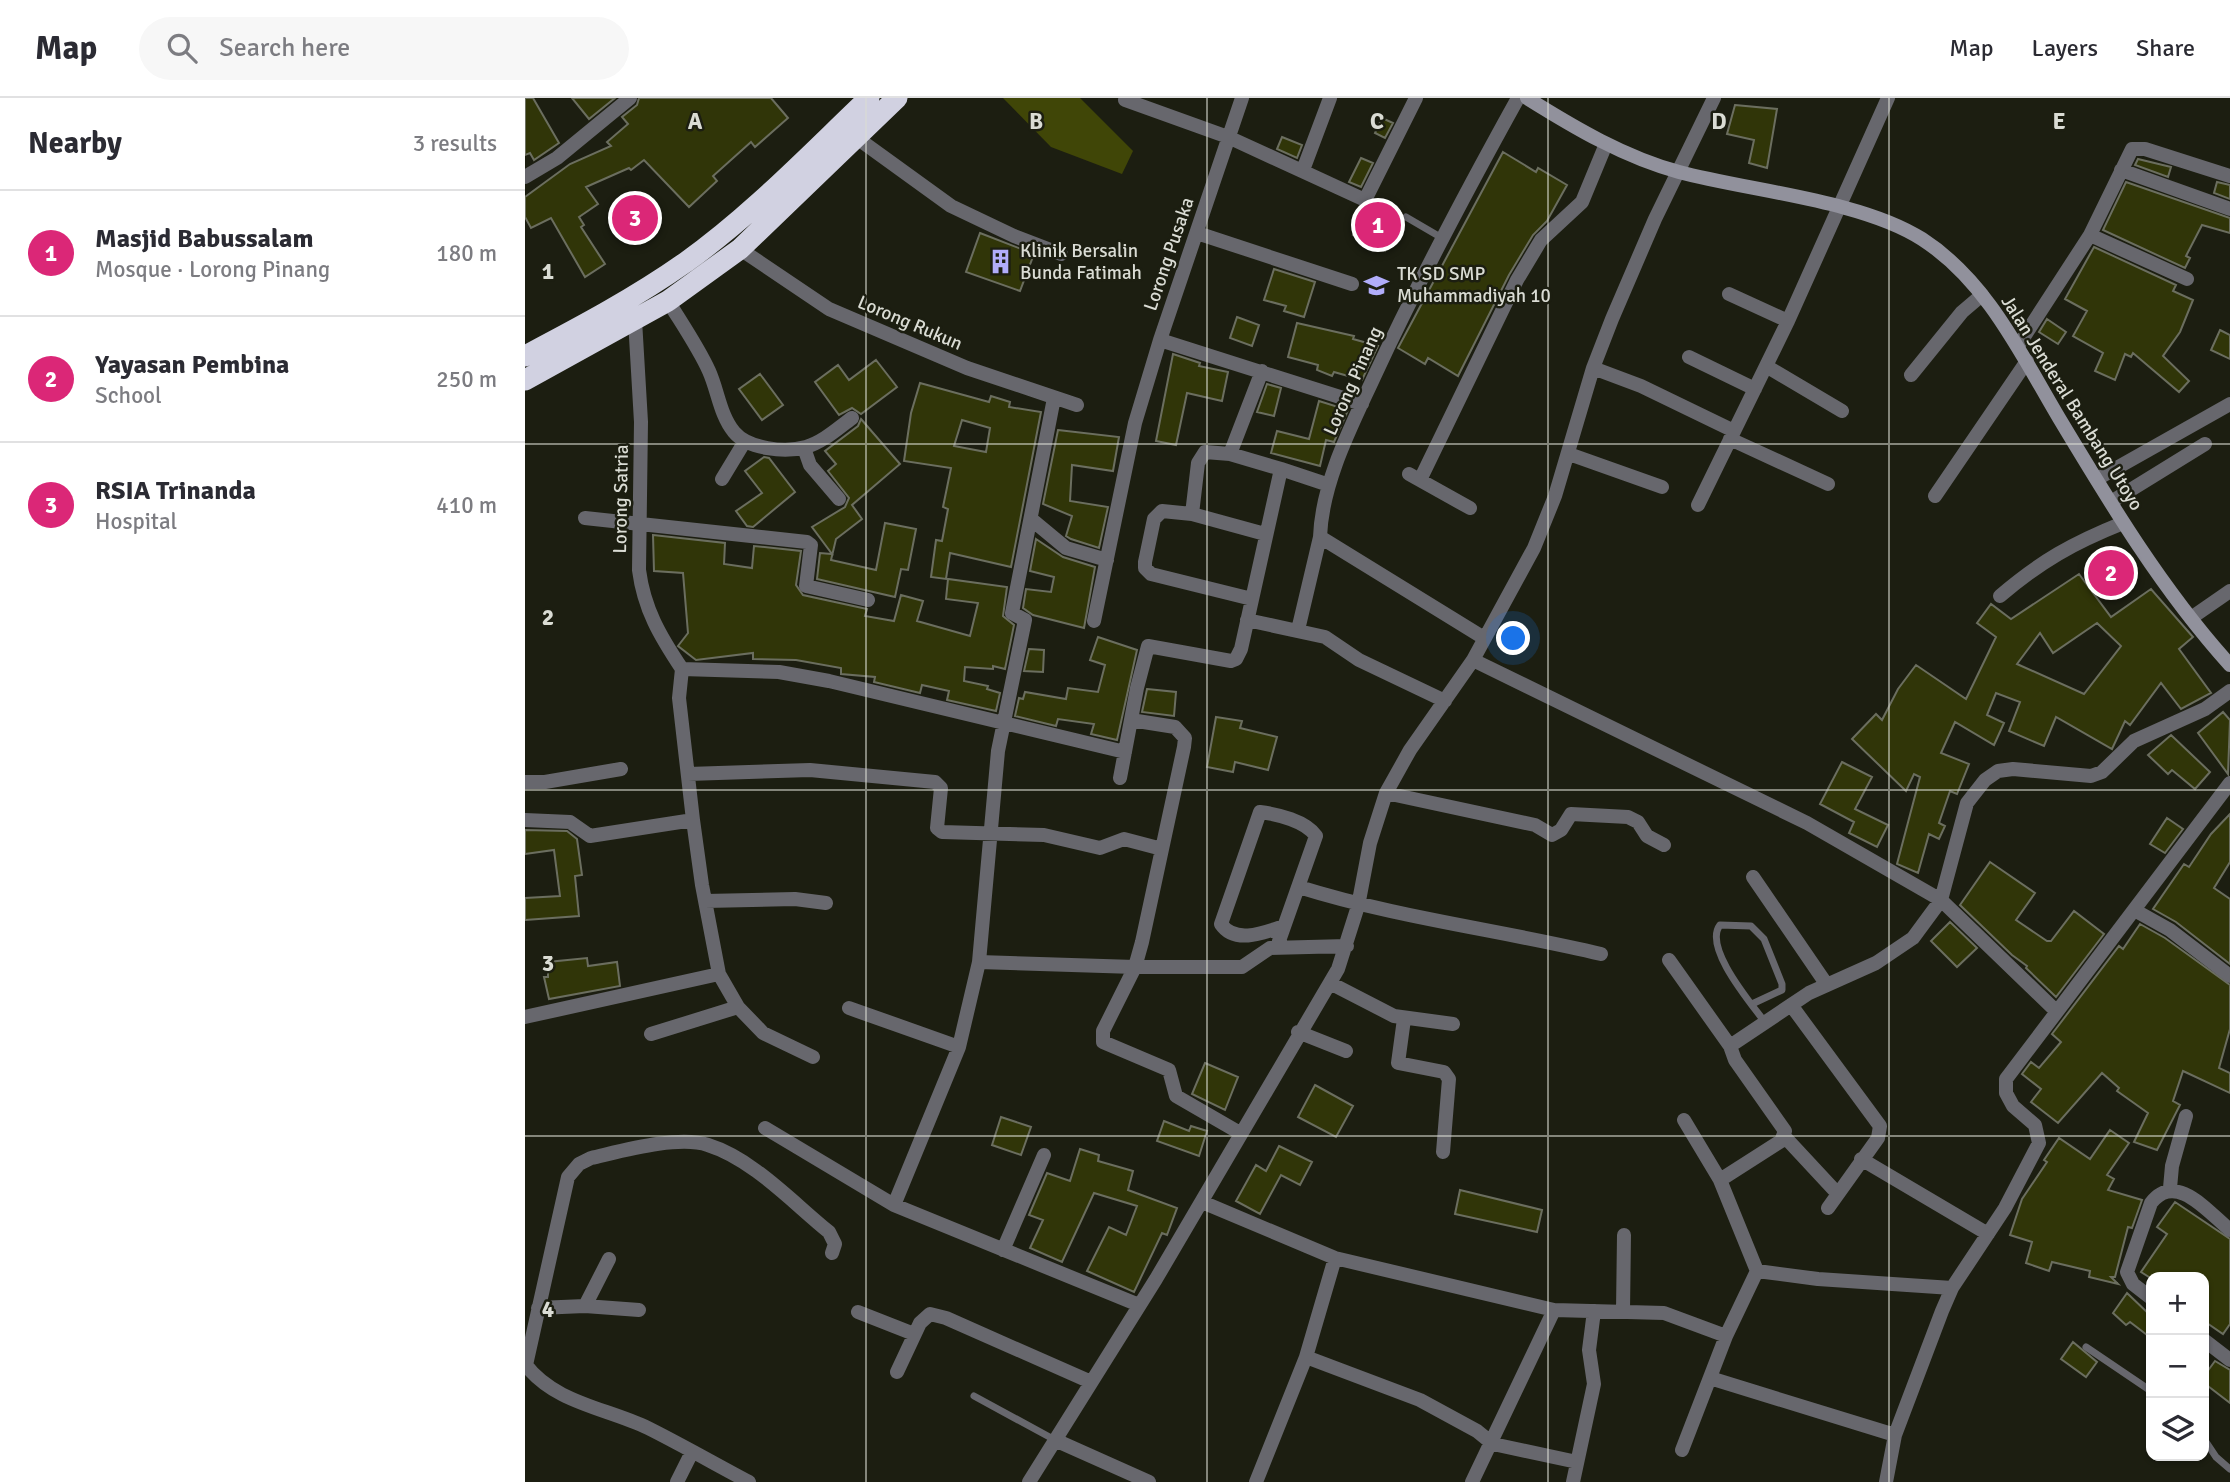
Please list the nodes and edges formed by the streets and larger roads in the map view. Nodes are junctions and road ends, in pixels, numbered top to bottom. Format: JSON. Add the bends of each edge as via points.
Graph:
{"nodes":[{"id":1,"x":630,"y":98,"type":"edge"},
{"id":2,"x":897,"y":98,"type":"edge"},
{"id":3,"x":1242,"y":98,"type":"edge"},
{"id":4,"x":1330,"y":98,"type":"edge"},
{"id":5,"x":1416,"y":98,"type":"edge"},
{"id":6,"x":1518,"y":98,"type":"edge"},
{"id":7,"x":1527,"y":98,"type":"edge"},
{"id":8,"x":1714,"y":98,"type":"edge"},
{"id":9,"x":1888,"y":98,"type":"edge"},
{"id":10,"x":1125,"y":100,"type":"dead end"},
{"id":11,"x":868,"y":103,"type":"edge"},
{"id":12,"x":1229,"y":137,"type":"junction"},
{"id":13,"x":857,"y":138,"type":"junction"},
{"id":14,"x":1606,"y":144,"type":"junction"},
{"id":15,"x":1303,"y":170,"type":"junction"},
{"id":16,"x":2121,"y":170,"type":"junction"},
{"id":17,"x":1678,"y":172,"type":"junction"},
{"id":18,"x":2230,"y":176,"type":"edge"},
{"id":19,"x":525,"y":177,"type":"edge"},
{"id":20,"x":1838,"y":208,"type":"junction"},
{"id":21,"x":2230,"y":209,"type":"edge"},
{"id":22,"x":1197,"y":233,"type":"junction"},
{"id":23,"x":2090,"y":235,"type":"junction"},
{"id":24,"x":740,"y":249,"type":"junction"},
{"id":25,"x":1061,"y":254,"type":"dead end"},
{"id":26,"x":2187,"y":279,"type":"dead end"},
{"id":27,"x":1352,"y":284,"type":"dead end"},
{"id":28,"x":1729,"y":294,"type":"dead end"},
{"id":29,"x":1982,"y":295,"type":"junction"},
{"id":30,"x":668,"y":301,"type":"junction"},
{"id":31,"x":635,"y":320,"type":"junction"},
{"id":32,"x":1788,"y":321,"type":"junction"},
{"id":33,"x":1160,"y":340,"type":"junction"},
{"id":34,"x":2018,"y":346,"type":"junction"},
{"id":35,"x":525,"y":356,"type":"edge"},
{"id":36,"x":1689,"y":357,"type":"dead end"},
{"id":37,"x":2027,"y":361,"type":"junction"},
{"id":38,"x":1766,"y":366,"type":"junction"},
{"id":39,"x":1593,"y":368,"type":"junction"},
{"id":40,"x":1262,"y":371,"type":"junction"},
{"id":41,"x":1911,"y":375,"type":"dead end"},
{"id":42,"x":525,"y":380,"type":"edge"},
{"id":43,"x":1755,"y":389,"type":"junction"},
{"id":44,"x":1054,"y":398,"type":"junction"},
{"id":45,"x":1362,"y":404,"type":"junction"},
{"id":46,"x":2230,"y":404,"type":"edge"},
{"id":47,"x":1077,"y":405,"type":"dead end"},
{"id":48,"x":1842,"y":411,"type":"dead end"},
{"id":49,"x":852,"y":418,"type":"dead end"},
{"id":50,"x":1732,"y":435,"type":"junction"},
{"id":51,"x":745,"y":441,"type":"junction"},
{"id":52,"x":2205,"y":444,"type":"dead end"},
{"id":53,"x":804,"y":448,"type":"junction"},
{"id":54,"x":1230,"y":454,"type":"junction"},
{"id":55,"x":1569,"y":454,"type":"junction"},
{"id":56,"x":1281,"y":469,"type":"junction"},
{"id":57,"x":722,"y":479,"type":"dead end"},
{"id":58,"x":2097,"y":479,"type":"junction"},
{"id":59,"x":1828,"y":484,"type":"dead end"},
{"id":60,"x":1329,"y":485,"type":"junction"},
{"id":61,"x":1662,"y":487,"type":"dead end"},
{"id":62,"x":1935,"y":496,"type":"dead end"},
{"id":63,"x":839,"y":499,"type":"dead end"},
{"id":64,"x":2111,"y":502,"type":"junction"},
{"id":65,"x":1698,"y":505,"type":"dead end"},
{"id":66,"x":1470,"y":508,"type":"dead end"},
{"id":67,"x":1192,"y":514,"type":"junction"},
{"id":68,"x":585,"y":518,"type":"dead end"},
{"id":69,"x":1031,"y":519,"type":"junction"},
{"id":70,"x":2123,"y":523,"type":"junction"},
{"id":71,"x":641,"y":524,"type":"junction"},
{"id":72,"x":1265,"y":534,"type":"junction"},
{"id":73,"x":1319,"y":537,"type":"junction"},
{"id":74,"x":1107,"y":560,"type":"junction"},
{"id":75,"x":2230,"y":591,"type":"edge"},
{"id":76,"x":2000,"y":596,"type":"dead end"},
{"id":77,"x":1252,"y":599,"type":"junction"},
{"id":78,"x":868,"y":600,"type":"dead end"},
{"id":79,"x":2191,"y":618,"type":"junction"},
{"id":80,"x":1247,"y":620,"type":"junction"},
{"id":81,"x":1094,"y":621,"type":"dead end"},
{"id":82,"x":1298,"y":630,"type":"junction"},
{"id":83,"x":1485,"y":638,"type":"junction"},
{"id":84,"x":1473,"y":660,"type":"junction"},
{"id":85,"x":2230,"y":665,"type":"edge"},
{"id":86,"x":682,"y":669,"type":"junction"},
{"id":87,"x":2230,"y":691,"type":"edge"},
{"id":88,"x":1445,"y":701,"type":"junction"},
{"id":89,"x":1131,"y":720,"type":"junction"},
{"id":90,"x":1004,"y":725,"type":"junction"},
{"id":91,"x":1125,"y":752,"type":"junction"},
{"id":92,"x":621,"y":769,"type":"dead end"},
{"id":93,"x":688,"y":774,"type":"junction"},
{"id":94,"x":1120,"y":778,"type":"dead end"},
{"id":95,"x":525,"y":782,"type":"edge"},
{"id":96,"x":2230,"y":783,"type":"edge"},
{"id":97,"x":1386,"y":793,"type":"junction"},
{"id":98,"x":525,"y":820,"type":"edge"},
{"id":99,"x":694,"y":820,"type":"junction"},
{"id":100,"x":993,"y":832,"type":"junction"},
{"id":101,"x":1664,"y":845,"type":"dead end"},
{"id":102,"x":1162,"y":849,"type":"junction"},
{"id":103,"x":1753,"y":877,"type":"dead end"},
{"id":104,"x":1299,"y":887,"type":"junction"},
{"id":105,"x":1941,"y":900,"type":"junction"},
{"id":106,"x":705,"y":901,"type":"junction"},
{"id":107,"x":826,"y":903,"type":"dead end"},
{"id":108,"x":1358,"y":906,"type":"junction"},
{"id":109,"x":2136,"y":911,"type":"junction"},
{"id":110,"x":1285,"y":926,"type":"junction"},
{"id":111,"x":1279,"y":941,"type":"dead end"},
{"id":112,"x":1347,"y":946,"type":"junction"},
{"id":113,"x":1601,"y":954,"type":"dead end"},
{"id":114,"x":1669,"y":960,"type":"dead end"},
{"id":115,"x":979,"y":962,"type":"junction"},
{"id":116,"x":1135,"y":967,"type":"junction"},
{"id":117,"x":719,"y":974,"type":"junction"},
{"id":118,"x":2230,"y":976,"type":"edge"},
{"id":119,"x":1331,"y":983,"type":"junction"},
{"id":120,"x":1827,"y":985,"type":"junction"},
{"id":121,"x":1791,"y":1005,"type":"junction"},
{"id":122,"x":738,"y":1007,"type":"junction"},
{"id":123,"x":849,"y":1007,"type":"dead end"},
{"id":124,"x":2056,"y":1011,"type":"junction"},
{"id":125,"x":525,"y":1017,"type":"edge"},
{"id":126,"x":1404,"y":1018,"type":"junction"},
{"id":127,"x":1453,"y":1024,"type":"dead end"},
{"id":128,"x":1298,"y":1032,"type":"junction"},
{"id":129,"x":651,"y":1034,"type":"dead end"},
{"id":130,"x":1730,"y":1046,"type":"junction"},
{"id":131,"x":958,"y":1047,"type":"junction"},
{"id":132,"x":1346,"y":1051,"type":"dead end"},
{"id":133,"x":813,"y":1057,"type":"dead end"},
{"id":134,"x":2186,"y":1116,"type":"dead end"},
{"id":135,"x":1684,"y":1120,"type":"dead end"},
{"id":136,"x":765,"y":1128,"type":"dead end"},
{"id":137,"x":1240,"y":1133,"type":"junction"},
{"id":138,"x":1784,"y":1136,"type":"junction"},
{"id":139,"x":1443,"y":1152,"type":"dead end"},
{"id":140,"x":1044,"y":1156,"type":"dead end"},
{"id":141,"x":1861,"y":1159,"type":"junction"},
{"id":142,"x":1720,"y":1180,"type":"junction"},
{"id":143,"x":2170,"y":1188,"type":"junction"},
{"id":144,"x":1837,"y":1193,"type":"junction"},
{"id":145,"x":1202,"y":1202,"type":"junction"},
{"id":146,"x":894,"y":1205,"type":"junction"},
{"id":147,"x":1828,"y":1209,"type":"dead end"},
{"id":148,"x":2230,"y":1230,"type":"edge"},
{"id":149,"x":1988,"y":1234,"type":"junction"},
{"id":150,"x":1624,"y":1235,"type":"dead end"},
{"id":151,"x":1003,"y":1250,"type":"junction"},
{"id":152,"x":832,"y":1254,"type":"dead end"},
{"id":153,"x":1335,"y":1258,"type":"junction"},
{"id":154,"x":609,"y":1259,"type":"dead end"},
{"id":155,"x":1757,"y":1271,"type":"junction"},
{"id":156,"x":1952,"y":1288,"type":"junction"},
{"id":157,"x":2146,"y":1294,"type":"edge"},
{"id":158,"x":1139,"y":1305,"type":"junction"},
{"id":159,"x":585,"y":1306,"type":"junction"},
{"id":160,"x":538,"y":1308,"type":"junction"},
{"id":161,"x":639,"y":1310,"type":"dead end"},
{"id":162,"x":1554,"y":1310,"type":"junction"},
{"id":163,"x":1594,"y":1311,"type":"junction"},
{"id":164,"x":1623,"y":1311,"type":"junction"},
{"id":165,"x":857,"y":1312,"type":"dead end"},
{"id":166,"x":915,"y":1334,"type":"junction"},
{"id":167,"x":1726,"y":1336,"type":"junction"},
{"id":168,"x":2209,"y":1344,"type":"edge"},
{"id":169,"x":1306,"y":1357,"type":"junction"},
{"id":170,"x":2230,"y":1360,"type":"edge"},
{"id":171,"x":525,"y":1364,"type":"edge"},
{"id":172,"x":897,"y":1372,"type":"dead end"},
{"id":173,"x":1710,"y":1378,"type":"junction"},
{"id":174,"x":1091,"y":1382,"type":"junction"},
{"id":175,"x":1895,"y":1436,"type":"junction"},
{"id":176,"x":1055,"y":1440,"type":"junction"},
{"id":177,"x":1493,"y":1444,"type":"junction"},
{"id":178,"x":1682,"y":1450,"type":"dead end"},
{"id":179,"x":692,"y":1452,"type":"junction"},
{"id":180,"x":1577,"y":1462,"type":"junction"},
{"id":181,"x":677,"y":1482,"type":"edge"},
{"id":182,"x":749,"y":1482,"type":"edge"},
{"id":183,"x":1029,"y":1482,"type":"edge"},
{"id":184,"x":1149,"y":1482,"type":"edge"},
{"id":185,"x":1256,"y":1482,"type":"edge"},
{"id":186,"x":1472,"y":1482,"type":"edge"},
{"id":187,"x":1573,"y":1482,"type":"edge"},
{"id":188,"x":1886,"y":1482,"type":"edge"}],
"edges":[{"from":1,"to":19,"type":"street","via":[[567,151]]},
{"from":2,"to":11,"type":"highway"},
{"from":3,"to":12,"type":"street","name":"Lorong Pusaka"},
{"from":4,"to":15,"type":"street"},
{"from":5,"to":15,"type":"street","via":[[1367,200]]},
{"from":6,"to":45,"type":"street","name":"Lorong Pinang","via":[[1442,238]]},
{"from":7,"to":14,"type":"street","name":"Jalan Jenderal Bambang Utoyo"},
{"from":8,"to":17,"type":"street"},
{"from":9,"to":20,"type":"street"},
{"from":10,"to":12,"type":"street"},
{"from":11,"to":13,"type":"highway"},
{"from":11,"to":35,"type":"highway","via":[[688,261]]},
{"from":12,"to":15,"type":"street"},
{"from":12,"to":22,"type":"street","name":"Lorong Pusaka"},
{"from":13,"to":24,"type":"highway"},
{"from":13,"to":25,"type":"street","via":[[951,206]]},
{"from":14,"to":17,"type":"street","name":"Jalan Jenderal Bambang Utoyo"},
{"from":14,"to":66,"type":"street","via":[[1582,202],[1541,240],[1517,280],[1414,477]]},
{"from":16,"to":18,"type":"street","via":[[2129,153],[2137,148]]},
{"from":16,"to":21,"type":"street"},
{"from":16,"to":23,"type":"street"},
{"from":17,"to":20,"type":"street","name":"Jalan Jenderal Bambang Utoyo"},
{"from":17,"to":39,"type":"street"},
{"from":20,"to":29,"type":"street","name":"Jalan Jenderal Bambang Utoyo","via":[[1922,239]]},
{"from":20,"to":32,"type":"street"},
{"from":22,"to":27,"type":"street"},
{"from":22,"to":33,"type":"street","name":"Lorong Pusaka"},
{"from":23,"to":26,"type":"street"},
{"from":23,"to":34,"type":"street"},
{"from":24,"to":30,"type":"highway"},
{"from":24,"to":44,"type":"street","name":"Lorong Rukun","via":[[829,309],[967,368]]},
{"from":28,"to":32,"type":"street"},
{"from":29,"to":34,"type":"street","name":"Jalan Jenderal Bambang Utoyo"},
{"from":29,"to":41,"type":"street","via":[[1962,312]]},
{"from":30,"to":31,"type":"highway"},
{"from":30,"to":51,"type":"street","via":[[708,368],[724,414]]},
{"from":31,"to":42,"type":"highway"},
{"from":31,"to":71,"type":"street","name":"Lorong Satria"},
{"from":32,"to":38,"type":"street"},
{"from":33,"to":40,"type":"street"},
{"from":33,"to":74,"type":"street","name":"Lorong Pusaka","via":[[1135,423]]},
{"from":34,"to":37,"type":"street","name":"Jalan Jenderal Bambang Utoyo"},
{"from":36,"to":43,"type":"street"},
{"from":37,"to":58,"type":"street","name":"Jalan Jenderal Bambang Utoyo"},
{"from":37,"to":62,"type":"street"},
{"from":38,"to":43,"type":"street"},
{"from":38,"to":48,"type":"street"},
{"from":39,"to":50,"type":"street","via":[[1640,386]]},
{"from":39,"to":55,"type":"street"},
{"from":40,"to":45,"type":"street"},
{"from":40,"to":54,"type":"street"},
{"from":43,"to":50,"type":"street"},
{"from":44,"to":47,"type":"street","name":"Lorong Rukun"},
{"from":44,"to":69,"type":"street"},
{"from":45,"to":60,"type":"street","name":"Lorong Pinang"},
{"from":46,"to":58,"type":"street"},
{"from":49,"to":53,"type":"street"},
{"from":50,"to":59,"type":"street"},
{"from":50,"to":65,"type":"street"},
{"from":51,"to":53,"type":"street","via":[[780,449]]},
{"from":51,"to":57,"type":"street"},
{"from":52,"to":64,"type":"street"},
{"from":53,"to":63,"type":"street","via":[[810,465]]},
{"from":54,"to":56,"type":"street"},
{"from":54,"to":67,"type":"street","via":[[1205,452],[1201,457]]},
{"from":55,"to":61,"type":"street"},
{"from":55,"to":83,"type":"street","via":[[1534,548]]},
{"from":56,"to":60,"type":"street"},
{"from":56,"to":72,"type":"street"},
{"from":58,"to":64,"type":"street","name":"Jalan Jenderal Bambang Utoyo"},
{"from":60,"to":73,"type":"street","name":"Lorong Pinang"},
{"from":64,"to":70,"type":"street","name":"Jalan Jenderal Bambang Utoyo"},
{"from":67,"to":72,"type":"street"},
{"from":67,"to":77,"type":"street","via":[[1158,513],[1145,562],[1148,572]]},
{"from":68,"to":71,"type":"street"},
{"from":69,"to":74,"type":"street","via":[[1066,548]]},
{"from":69,"to":90,"type":"street","via":[[1012,613],[1025,620]]},
{"from":70,"to":76,"type":"street","via":[[2034,567]]},
{"from":70,"to":79,"type":"street","name":"Jalan Jenderal Bambang Utoyo"},
{"from":71,"to":78,"type":"street","via":[[810,543],[806,586]]},
{"from":71,"to":86,"type":"street","name":"Lorong Satria","via":[[639,570],[647,610]]},
{"from":72,"to":77,"type":"street"},
{"from":73,"to":82,"type":"street","name":"Lorong Pinang"},
{"from":73,"to":83,"type":"street"},
{"from":74,"to":81,"type":"street"},
{"from":75,"to":79,"type":"street"},
{"from":77,"to":80,"type":"street"},
{"from":79,"to":85,"type":"street","name":"Jalan Jenderal Bambang Utoyo"},
{"from":80,"to":82,"type":"street"},
{"from":80,"to":89,"type":"street","via":[[1239,657],[1231,661],[1148,646]]},
{"from":82,"to":88,"type":"street","via":[[1325,637],[1359,660]]},
{"from":83,"to":84,"type":"street"},
{"from":84,"to":88,"type":"street"},
{"from":84,"to":105,"type":"street","via":[[1803,822]]},
{"from":86,"to":90,"type":"street","via":[[779,672]]},
{"from":86,"to":93,"type":"street","via":[[679,698]]},
{"from":87,"to":105,"type":"street","via":[[2205,709],[2134,741],[2102,772],[2091,776],[1997,771],[1967,803]]},
{"from":88,"to":97,"type":"street"},
{"from":89,"to":91,"type":"street"},
{"from":89,"to":102,"type":"street","via":[[1175,727],[1185,738]]},
{"from":90,"to":91,"type":"street"},
{"from":90,"to":100,"type":"street","via":[[995,776]]},
{"from":91,"to":94,"type":"street"},
{"from":92,"to":95,"type":"street"},
{"from":93,"to":99,"type":"street"},
{"from":93,"to":100,"type":"street","via":[[810,770],[935,782],[941,788],[939,831]]},
{"from":96,"to":109,"type":"street"},
{"from":97,"to":101,"type":"street","via":[[1535,825],[1552,835],[1571,814],[1628,817]]},
{"from":97,"to":108,"type":"street","via":[[1370,843]]},
{"from":98,"to":99,"type":"street","via":[[570,822],[590,836]]},
{"from":99,"to":106,"type":"street"},
{"from":100,"to":102,"type":"street","via":[[1044,835],[1100,848],[1124,839]]},
{"from":100,"to":115,"type":"street"},
{"from":102,"to":116,"type":"street"},
{"from":103,"to":120,"type":"street"},
{"from":104,"to":108,"type":"street"},
{"from":104,"to":110,"type":"street"},
{"from":104,"to":110,"type":"street","via":[[1315,842],[1314,832],[1286,818],[1258,813],[1221,924],[1250,937]]},
{"from":105,"to":120,"type":"street","via":[[1920,930],[1895,952]]},
{"from":105,"to":124,"type":"street"},
{"from":106,"to":107,"type":"street"},
{"from":106,"to":117,"type":"street"},
{"from":108,"to":112,"type":"street"},
{"from":108,"to":113,"type":"street"},
{"from":109,"to":118,"type":"street","via":[[2170,930]]},
{"from":109,"to":124,"type":"street"},
{"from":110,"to":111,"type":"street"},
{"from":112,"to":116,"type":"street","via":[[1270,948],[1242,967]]},
{"from":112,"to":119,"type":"street"},
{"from":114,"to":130,"type":"street"},
{"from":115,"to":116,"type":"street"},
{"from":115,"to":131,"type":"street"},
{"from":116,"to":137,"type":"street","via":[[1103,1031],[1103,1042],[1169,1070],[1176,1096]]},
{"from":117,"to":122,"type":"street"},
{"from":117,"to":125,"type":"street"},
{"from":119,"to":126,"type":"street"},
{"from":119,"to":128,"type":"street"},
{"from":120,"to":121,"type":"street"},
{"from":121,"to":130,"type":"street"},
{"from":121,"to":141,"type":"street","via":[[1880,1126],[1878,1138]]},
{"from":122,"to":129,"type":"street"},
{"from":122,"to":133,"type":"street","via":[[769,1037]]},
{"from":123,"to":131,"type":"street"},
{"from":124,"to":149,"type":"street","via":[[2006,1079],[2006,1093],[2035,1125],[2039,1143]]},
{"from":126,"to":127,"type":"street"},
{"from":126,"to":139,"type":"street","via":[[1398,1063],[1444,1072],[1449,1079]]},
{"from":128,"to":132,"type":"street"},
{"from":128,"to":137,"type":"street"},
{"from":130,"to":138,"type":"street","via":[[1735,1060],[1783,1126]]},
{"from":131,"to":146,"type":"street"},
{"from":134,"to":143,"type":"street"},
{"from":135,"to":142,"type":"street"},
{"from":136,"to":146,"type":"street"},
{"from":137,"to":145,"type":"street"},
{"from":138,"to":142,"type":"street"},
{"from":138,"to":144,"type":"street"},
{"from":140,"to":151,"type":"street"},
{"from":141,"to":144,"type":"street"},
{"from":141,"to":149,"type":"street"},
{"from":142,"to":155,"type":"street"},
{"from":143,"to":148,"type":"street","via":[[2182,1190]]},
{"from":143,"to":157,"type":"street","via":[[2151,1203],[2127,1272]]},
{"from":144,"to":147,"type":"street"},
{"from":145,"to":153,"type":"street"},
{"from":145,"to":158,"type":"street"},
{"from":146,"to":151,"type":"street"},
{"from":149,"to":156,"type":"street"},
{"from":150,"to":164,"type":"street"},
{"from":151,"to":158,"type":"street"},
{"from":152,"to":160,"type":"street","via":[[835,1244],[829,1233],[759,1174],[707,1144],[683,1142],[612,1153],[579,1164],[568,1177]]},
{"from":153,"to":162,"type":"street"},
{"from":153,"to":169,"type":"street"},
{"from":154,"to":159,"type":"street"},
{"from":155,"to":156,"type":"street"},
{"from":155,"to":167,"type":"street"},
{"from":156,"to":175,"type":"street"},
{"from":158,"to":174,"type":"street"},
{"from":159,"to":160,"type":"street"},
{"from":159,"to":161,"type":"street"},
{"from":160,"to":171,"type":"street"},
{"from":162,"to":163,"type":"street"},
{"from":162,"to":177,"type":"street"},
{"from":163,"to":164,"type":"street"},
{"from":163,"to":180,"type":"street","via":[[1589,1350],[1594,1384]]},
{"from":164,"to":167,"type":"street","via":[[1664,1313]]},
{"from":165,"to":166,"type":"street"},
{"from":166,"to":172,"type":"street"},
{"from":166,"to":174,"type":"street","via":[[926,1315],[940,1316]]},
{"from":167,"to":173,"type":"street"},
{"from":168,"to":170,"type":"street"},
{"from":169,"to":177,"type":"street","via":[[1420,1401]]},
{"from":169,"to":185,"type":"street"},
{"from":171,"to":179,"type":"street","via":[[552,1390],[647,1428]]},
{"from":173,"to":175,"type":"street"},
{"from":173,"to":178,"type":"street"},
{"from":174,"to":176,"type":"street"},
{"from":175,"to":188,"type":"street"},
{"from":176,"to":183,"type":"street"},
{"from":176,"to":184,"type":"street"},
{"from":177,"to":180,"type":"street"},
{"from":177,"to":186,"type":"street"},
{"from":179,"to":181,"type":"street"},
{"from":179,"to":182,"type":"street"},
{"from":180,"to":187,"type":"street"}]}
